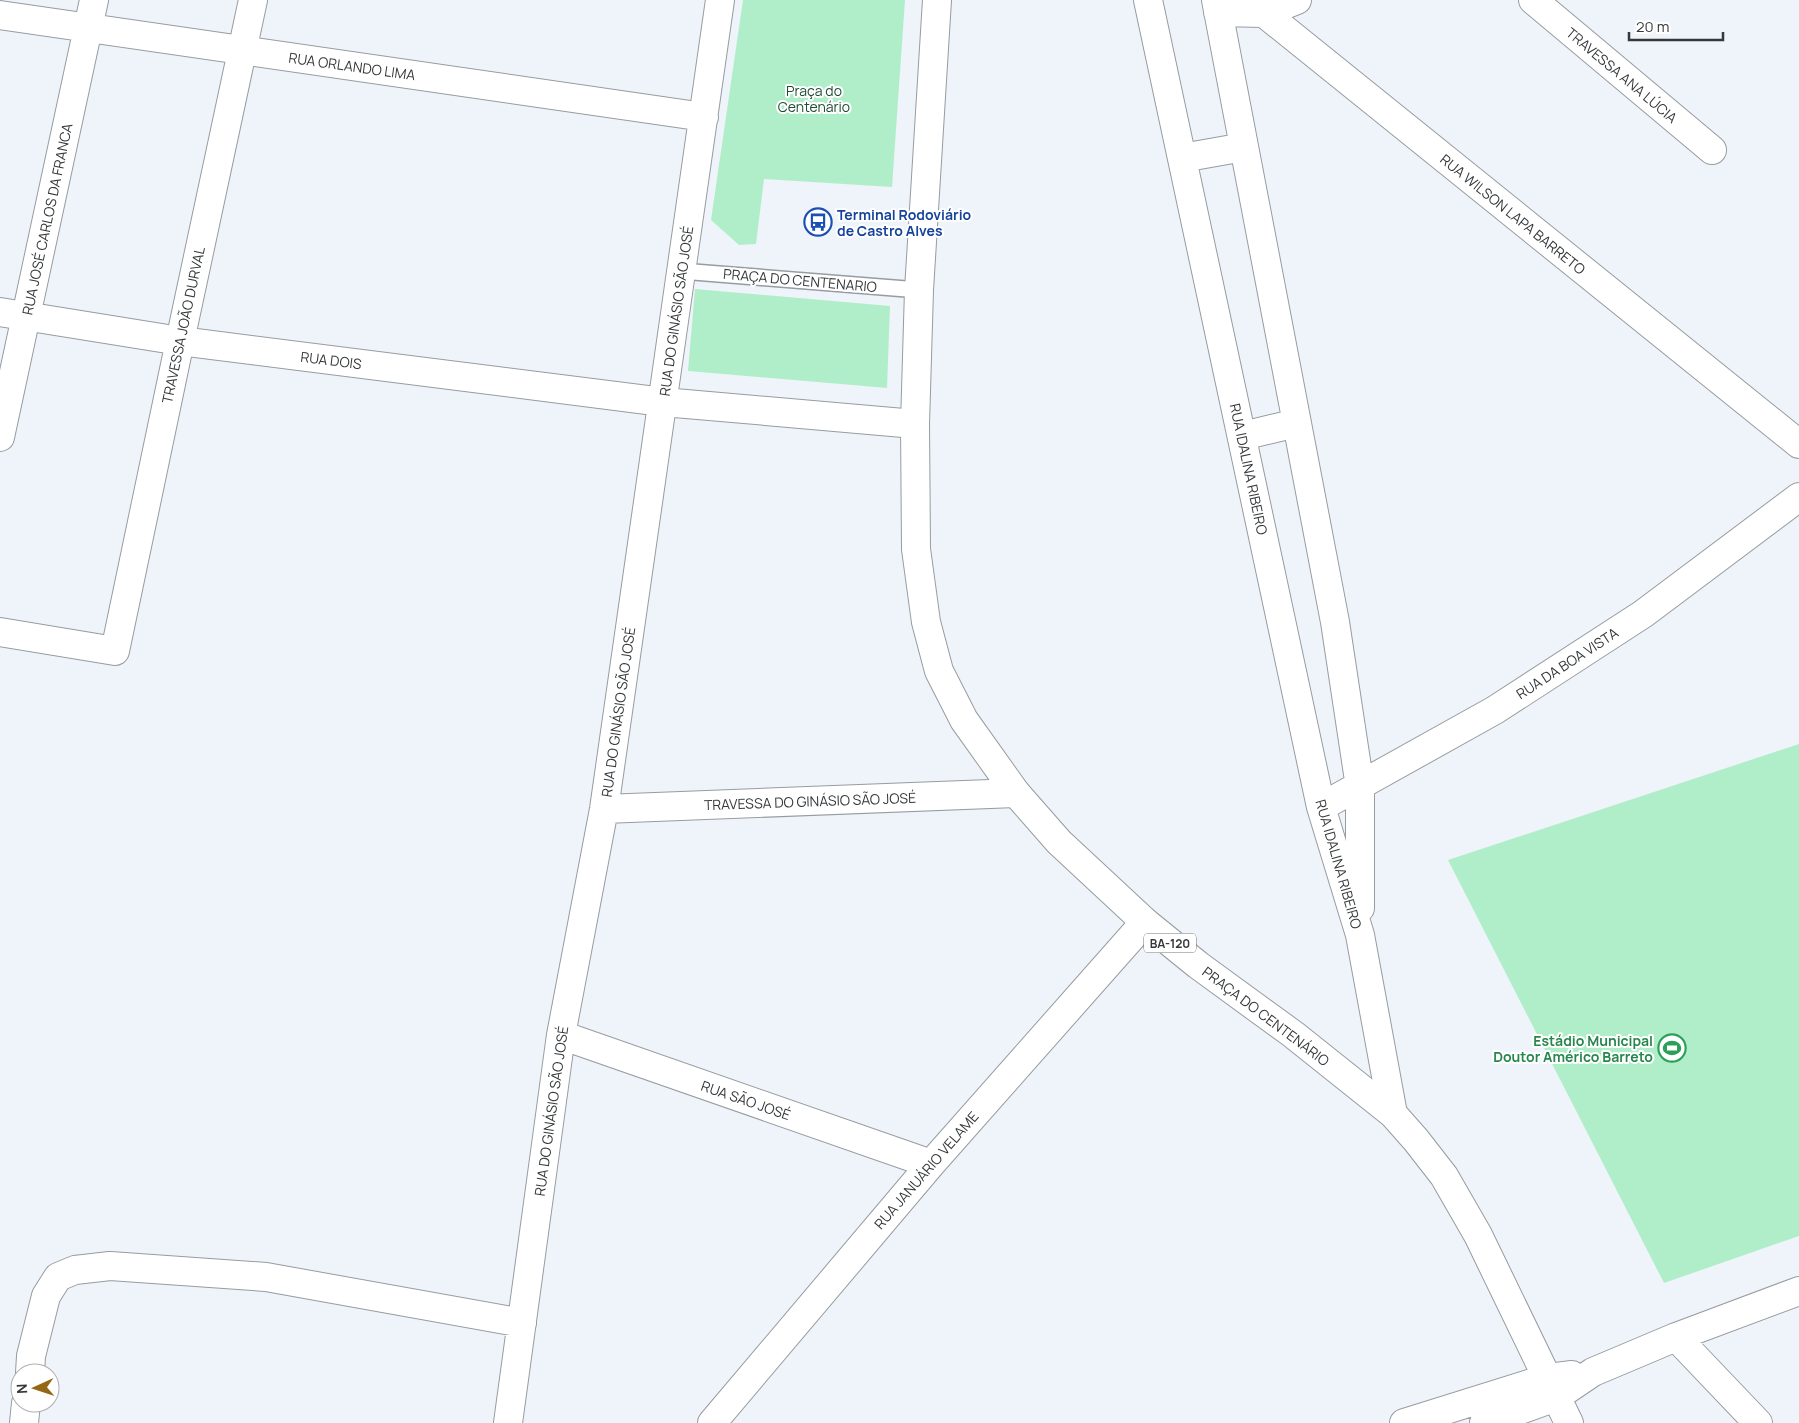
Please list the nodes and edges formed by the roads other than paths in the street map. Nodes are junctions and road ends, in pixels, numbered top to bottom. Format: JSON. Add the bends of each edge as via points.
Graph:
{"nodes":[{"id":1,"x":94,"y":0,"type":"edge"},
{"id":2,"x":253,"y":0,"type":"edge"},
{"id":3,"x":720,"y":0,"type":"edge"},
{"id":4,"x":937,"y":0,"type":"edge"},
{"id":5,"x":1148,"y":0,"type":"edge"},
{"id":6,"x":1296,"y":0,"type":"edge"},
{"id":7,"x":1533,"y":0,"type":"edge"},
{"id":8,"x":1217,"y":6,"type":"edge"},
{"id":9,"x":1264,"y":13,"type":"junction"},
{"id":10,"x":0,"y":15,"type":"edge"},
{"id":11,"x":88,"y":28,"type":"junction"},
{"id":12,"x":242,"y":50,"type":"junction"},
{"id":13,"x":704,"y":117,"type":"junction"},
{"id":14,"x":1244,"y":147,"type":"junction"},
{"id":15,"x":1712,"y":150,"type":"dead end"},
{"id":16,"x":1182,"y":158,"type":"junction"},
{"id":17,"x":682,"y":271,"type":"junction"},
{"id":18,"x":919,"y":290,"type":"junction"},
{"id":19,"x":0,"y":312,"type":"edge"},
{"id":20,"x":26,"y":316,"type":"junction"},
{"id":21,"x":180,"y":341,"type":"junction"},
{"id":22,"x":663,"y":402,"type":"junction"},
{"id":23,"x":1297,"y":423,"type":"junction"},
{"id":24,"x":915,"y":424,"type":"junction"},
{"id":25,"x":1242,"y":436,"type":"junction"},
{"id":26,"x":0,"y":437,"type":"edge"},
{"id":27,"x":1799,"y":444,"type":"edge"},
{"id":28,"x":1799,"y":497,"type":"edge"},
{"id":29,"x":0,"y":632,"type":"edge"},
{"id":30,"x":1360,"y":787,"type":"junction"},
{"id":31,"x":1016,"y":793,"type":"junction"},
{"id":32,"x":1321,"y":807,"type":"junction"},
{"id":33,"x":604,"y":809,"type":"junction"},
{"id":34,"x":1145,"y":922,"type":"junction"},
{"id":35,"x":1360,"y":935,"type":"junction"},
{"id":36,"x":561,"y":1035,"type":"junction"},
{"id":37,"x":1393,"y":1114,"type":"junction"},
{"id":38,"x":930,"y":1164,"type":"junction"},
{"id":39,"x":1799,"y":1291,"type":"edge"},
{"id":40,"x":522,"y":1323,"type":"junction"},
{"id":41,"x":1676,"y":1337,"type":"junction"},
{"id":42,"x":31,"y":1363,"type":"edge"},
{"id":43,"x":1552,"y":1387,"type":"junction"},
{"id":44,"x":508,"y":1423,"type":"edge"},
{"id":45,"x":712,"y":1423,"type":"edge"},
{"id":46,"x":1404,"y":1423,"type":"edge"},
{"id":47,"x":1484,"y":1423,"type":"edge"},
{"id":48,"x":1569,"y":1423,"type":"edge"},
{"id":49,"x":1758,"y":1423,"type":"edge"}],
"edges":[{"from":1,"to":11,"type":"street","name":"RUA JOSÉ CARLOS DA FRANCA"},
{"from":2,"to":12,"type":"street","name":"TRAVESSA JOÃO DURVAL"},
{"from":3,"to":13,"type":"street","name":"RUA DO GINÁSIO SÃO JOSÉ"},
{"from":4,"to":18,"type":"street","name":"PRAÇA DO CENTENÁRIO","number":"BA-120"},
{"from":5,"to":16,"type":"street","name":"RUA IDALINA RIBEIRO"},
{"from":6,"to":9,"type":"street"},
{"from":7,"to":15,"type":"street","name":"TRAVESSA ANA LÚCIA"},
{"from":8,"to":9,"type":"street"},
{"from":8,"to":14,"type":"street","name":"RUA IDALINA RIBEIRO"},
{"from":9,"to":27,"type":"street","name":"RUA WILSON LAPA BARRETO"},
{"from":10,"to":11,"type":"street","name":"RUA ORLANDO LIMA"},
{"from":11,"to":12,"type":"street","name":"RUA ORLANDO LIMA"},
{"from":11,"to":20,"type":"street","name":"RUA JOSÉ CARLOS DA FRANCA"},
{"from":12,"to":13,"type":"street","name":"RUA ORLANDO LIMA"},
{"from":12,"to":21,"type":"street","name":"TRAVESSA JOÃO DURVAL"},
{"from":13,"to":17,"type":"street","name":"RUA DO GINÁSIO SÃO JOSÉ"},
{"from":14,"to":16,"type":"street"},
{"from":14,"to":23,"type":"street","name":"RUA IDALINA RIBEIRO"},
{"from":16,"to":25,"type":"street","name":"RUA IDALINA RIBEIRO"},
{"from":17,"to":18,"type":"lane","name":"PRAÇA DO CENTENARIO"},
{"from":17,"to":22,"type":"street","name":"RUA DO GINÁSIO SÃO JOSÉ"},
{"from":18,"to":24,"type":"street","name":"PRAÇA DO CENTENÁRIO","number":"BA-120"},
{"from":19,"to":20,"type":"street","name":"RUA DOIS"},
{"from":20,"to":21,"type":"street","name":"RUA DOIS"},
{"from":20,"to":26,"type":"street","name":"RUA JOSÉ CARLOS DA FRANCA"},
{"from":21,"to":22,"type":"street","name":"RUA DOIS"},
{"from":21,"to":29,"type":"street","name":"TRAVESSA JOÃO DURVAL","via":[[116,651]]},
{"from":22,"to":24,"type":"street"},
{"from":22,"to":33,"type":"street","name":"RUA DO GINÁSIO SÃO JOSÉ"},
{"from":23,"to":25,"type":"street"},
{"from":23,"to":30,"type":"street","name":"RUA IDALINA RIBEIRO","via":[[1335,622]]},
{"from":24,"to":31,"type":"street","name":"PRAÇA DO CENTENÁRIO","number":"BA-120","via":[[916,549],[926,622],[939,671],[964,720]]},
{"from":25,"to":32,"type":"street","name":"RUA IDALINA RIBEIRO"},
{"from":28,"to":30,"type":"street","name":"RUA DA BOA VISTA","via":[[1643,614],[1495,710]]},
{"from":30,"to":32,"type":"street","name":"RUA DA BOA VISTA"},
{"from":30,"to":35,"type":"street","name":"RUA IDALINA RIBEIRO"},
{"from":31,"to":33,"type":"street","name":"TRAVESSA DO GINÁSIO SÃO JOSÉ"},
{"from":31,"to":34,"type":"street","name":"PRAÇA DO CENTENÁRIO","number":"BA-120","via":[[1058,842]]},
{"from":32,"to":35,"type":"street","name":"RUA IDALINA RIBEIRO"},
{"from":33,"to":36,"type":"street","name":"RUA DO GINÁSIO SÃO JOSÉ"},
{"from":34,"to":37,"type":"street","name":"PRAÇA DO CENTENÁRIO","number":"BA-120"},
{"from":34,"to":38,"type":"street","name":"RUA JANUÁRIO VELAME"},
{"from":35,"to":37,"type":"street","name":"RUA IDALINA RIBEIRO"},
{"from":36,"to":38,"type":"street","name":"RUA SÃO JOSÉ"},
{"from":36,"to":40,"type":"street","name":"RUA DO GINÁSIO SÃO JOSÉ"},
{"from":37,"to":43,"type":"street","name":"PRAÇA DO CENTENÁRIO","number":"BA-120","via":[[1444,1176],[1478,1235]]},
{"from":38,"to":45,"type":"street","name":"RUA JANUÁRIO VELAME"},
{"from":39,"to":41,"type":"street"},
{"from":40,"to":42,"type":"street","via":[[266,1276],[110,1266],[75,1270],[58,1277],[46,1296]]},
{"from":40,"to":44,"type":"street","name":"RUA DO GINÁSIO SÃO JOSÉ"},
{"from":41,"to":43,"type":"street"},
{"from":41,"to":49,"type":"street"},
{"from":43,"to":46,"type":"street"},
{"from":43,"to":47,"type":"street"},
{"from":43,"to":48,"type":"street","number":"BA-120"}]}
